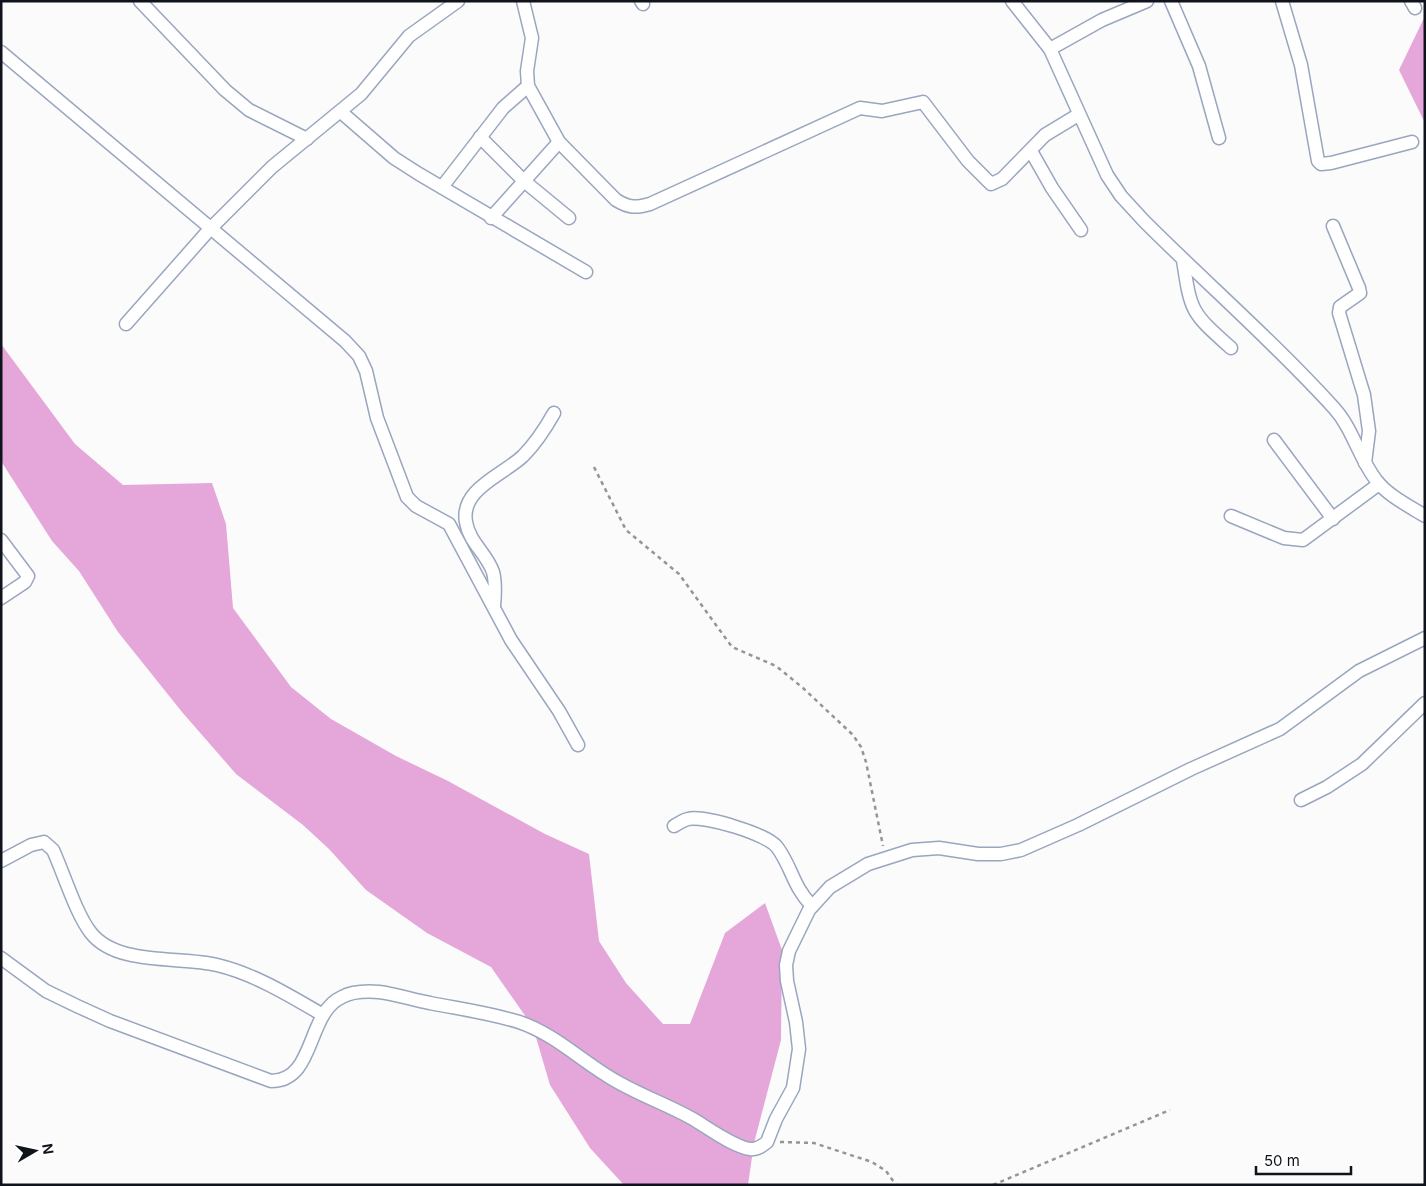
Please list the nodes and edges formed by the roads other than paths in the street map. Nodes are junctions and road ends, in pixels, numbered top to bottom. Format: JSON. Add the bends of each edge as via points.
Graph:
{"nodes":[{"id":1,"x":140,"y":1,"type":"edge"},
{"id":2,"x":458,"y":1,"type":"edge"},
{"id":3,"x":523,"y":1,"type":"edge"},
{"id":4,"x":1012,"y":1,"type":"edge"},
{"id":5,"x":1146,"y":1,"type":"edge"},
{"id":6,"x":1171,"y":1,"type":"edge"},
{"id":7,"x":1282,"y":1,"type":"edge"},
{"id":8,"x":1050,"y":49,"type":"junction"},
{"id":9,"x":1,"y":52,"type":"edge"},
{"id":10,"x":528,"y":86,"type":"junction"},
{"id":11,"x":341,"y":112,"type":"junction"},
{"id":12,"x":1078,"y":115,"type":"junction"},
{"id":13,"x":480,"y":137,"type":"junction"},
{"id":14,"x":1219,"y":138,"type":"dead end"},
{"id":15,"x":307,"y":139,"type":"junction"},
{"id":16,"x":559,"y":142,"type":"junction"},
{"id":17,"x":1412,"y":142,"type":"dead end"},
{"id":18,"x":1031,"y":151,"type":"junction"},
{"id":19,"x":524,"y":181,"type":"junction"},
{"id":20,"x":442,"y":187,"type":"junction"},
{"id":21,"x":491,"y":218,"type":"junction"},
{"id":22,"x":569,"y":218,"type":"dead end"},
{"id":23,"x":1333,"y":226,"type":"dead end"},
{"id":24,"x":209,"y":230,"type":"junction"},
{"id":25,"x":1081,"y":230,"type":"dead end"},
{"id":26,"x":1183,"y":260,"type":"junction"},
{"id":27,"x":586,"y":272,"type":"dead end"},
{"id":28,"x":126,"y":324,"type":"dead end"},
{"id":29,"x":1231,"y":348,"type":"dead end"},
{"id":30,"x":554,"y":413,"type":"dead end"},
{"id":31,"x":1274,"y":440,"type":"dead end"},
{"id":32,"x":1365,"y":463,"type":"junction"},
{"id":33,"x":1379,"y":484,"type":"junction"},
{"id":34,"x":1231,"y":516,"type":"dead end"},
{"id":35,"x":1425,"y":516,"type":"edge"},
{"id":36,"x":1333,"y":519,"type":"junction"},
{"id":37,"x":1,"y":540,"type":"edge"},
{"id":38,"x":1,"y":598,"type":"edge"},
{"id":39,"x":494,"y":609,"type":"junction"},
{"id":40,"x":1425,"y":638,"type":"edge"},
{"id":41,"x":1425,"y":703,"type":"edge"},
{"id":42,"x":578,"y":745,"type":"dead end"},
{"id":43,"x":1301,"y":800,"type":"dead end"},
{"id":44,"x":674,"y":826,"type":"dead end"},
{"id":45,"x":1,"y":861,"type":"edge"},
{"id":46,"x":812,"y":906,"type":"junction"},
{"id":47,"x":1,"y":958,"type":"edge"},
{"id":48,"x":323,"y":1015,"type":"junction"}],
"edges":[{"from":1,"to":15,"type":"street","via":[[248,110]]},
{"from":2,"to":11,"type":"street","via":[[409,36],[361,94]]},
{"from":3,"to":10,"type":"street","via":[[532,38]]},
{"from":4,"to":8,"type":"street"},
{"from":5,"to":8,"type":"street","via":[[1102,20]]},
{"from":6,"to":14,"type":"street","via":[[1199,66]]},
{"from":7,"to":17,"type":"street","via":[[1301,65],[1318,161],[1321,164],[1331,163]]},
{"from":8,"to":12,"type":"street"},
{"from":9,"to":24,"type":"street"},
{"from":10,"to":13,"type":"street","via":[[503,108]]},
{"from":10,"to":16,"type":"street"},
{"from":11,"to":15,"type":"street"},
{"from":11,"to":20,"type":"street","via":[[394,158]]},
{"from":12,"to":18,"type":"street","via":[[1045,135]]},
{"from":12,"to":26,"type":"street","via":[[1099,161],[1121,196]]},
{"from":13,"to":19,"type":"street"},
{"from":13,"to":20,"type":"street"},
{"from":15,"to":24,"type":"street","via":[[272,167]]},
{"from":16,"to":18,"type":"street","via":[[616,200],[636,208],[860,108],[882,111],[923,102],[968,161],[991,184],[1002,179]]},
{"from":16,"to":19,"type":"street"},
{"from":18,"to":25,"type":"street"},
{"from":19,"to":21,"type":"street"},
{"from":19,"to":22,"type":"street"},
{"from":20,"to":21,"type":"street"},
{"from":21,"to":27,"type":"street"},
{"from":23,"to":32,"type":"street","via":[[1360,293],[1340,307],[1339,313],[1364,395],[1369,431]]},
{"from":24,"to":28,"type":"street"},
{"from":24,"to":39,"type":"street","via":[[338,335],[359,356],[383,437],[406,497],[449,524]]},
{"from":26,"to":29,"type":"street","via":[[1192,309],[1199,320]]},
{"from":26,"to":32,"type":"street","via":[[1335,409]]},
{"from":30,"to":39,"type":"street","via":[[538,440],[521,458],[476,492],[466,507],[466,525],[471,538],[493,573]]},
{"from":31,"to":36,"type":"street"},
{"from":32,"to":33,"type":"street"},
{"from":33,"to":35,"type":"street"},
{"from":33,"to":36,"type":"street"},
{"from":34,"to":36,"type":"street","via":[[1296,541],[1311,536]]},
{"from":37,"to":38,"type":"street","via":[[28,576]]},
{"from":39,"to":42,"type":"street"},
{"from":40,"to":46,"type":"street","via":[[1359,671],[1280,729],[1021,850],[978,854],[927,849],[886,858],[868,864],[830,887]]},
{"from":41,"to":43,"type":"street","via":[[1362,764]]},
{"from":44,"to":46,"type":"street","via":[[688,819],[716,821],[771,841],[783,856],[797,889]]},
{"from":45,"to":48,"type":"street","via":[[30,845],[44,842],[53,850],[92,934],[102,942],[134,956],[218,965],[270,985]]},
{"from":46,"to":48,"type":"street","via":[[795,935],[786,965],[798,1036],[795,1080],[768,1140],[755,1149],[742,1146],[606,1076],[550,1037],[520,1023],[380,992],[355,992],[340,997]]},
{"from":47,"to":48,"type":"street","via":[[46,991],[110,1021],[271,1080],[283,1081],[299,1068]]}]}
